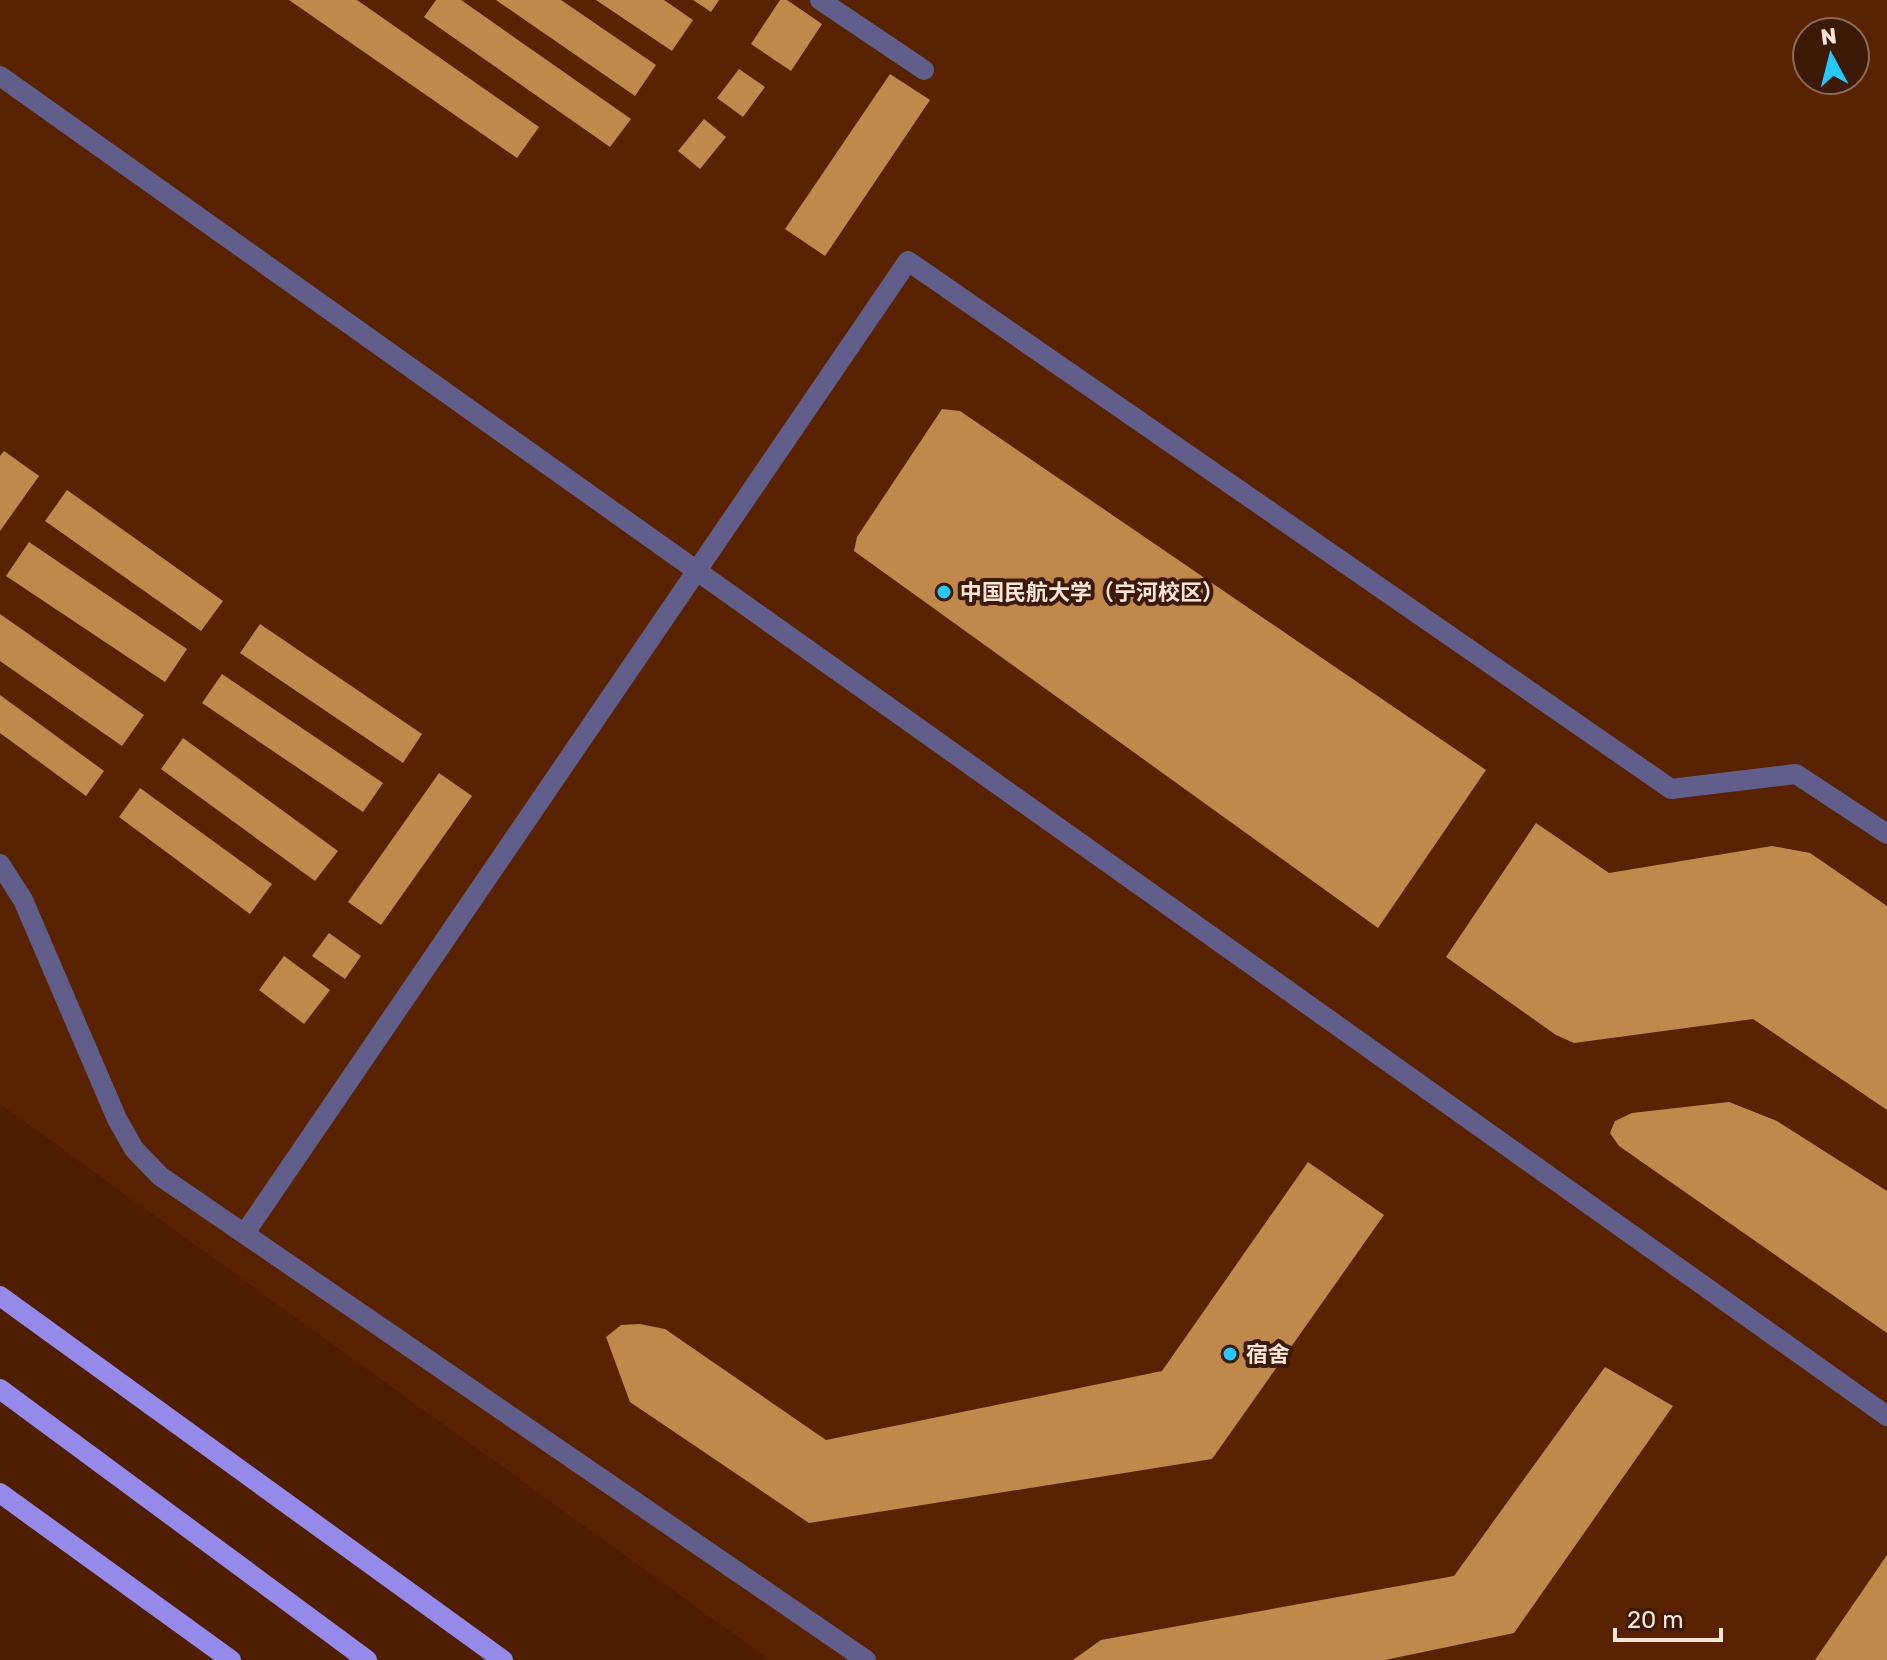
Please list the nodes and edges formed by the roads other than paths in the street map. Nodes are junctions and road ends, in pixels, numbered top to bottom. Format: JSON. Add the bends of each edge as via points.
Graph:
{"nodes":[{"id":1,"x":820,"y":0,"type":"edge"},
{"id":2,"x":924,"y":70,"type":"dead end"},
{"id":3,"x":0,"y":76,"type":"edge"},
{"id":4,"x":697,"y":571,"type":"junction"},
{"id":5,"x":1887,"y":834,"type":"edge"},
{"id":6,"x":0,"y":864,"type":"edge"},
{"id":7,"x":245,"y":1233,"type":"junction"},
{"id":8,"x":0,"y":1296,"type":"edge"},
{"id":9,"x":0,"y":1389,"type":"edge"},
{"id":10,"x":1887,"y":1416,"type":"edge"},
{"id":11,"x":0,"y":1493,"type":"edge"},
{"id":12,"x":231,"y":1660,"type":"edge"},
{"id":13,"x":367,"y":1660,"type":"edge"},
{"id":14,"x":503,"y":1660,"type":"edge"},
{"id":15,"x":866,"y":1660,"type":"edge"}],
"edges":[{"from":1,"to":2,"type":"lane"},
{"from":3,"to":4,"type":"lane"},
{"from":4,"to":5,"type":"lane","via":[[908,261],[1671,789],[1796,774]]},
{"from":4,"to":7,"type":"lane"},
{"from":4,"to":10,"type":"lane"},
{"from":6,"to":7,"type":"lane","via":[[23,900],[134,1149],[160,1176]]},
{"from":7,"to":15,"type":"lane"},
{"from":8,"to":14,"type":"main road"},
{"from":9,"to":13,"type":"main road"},
{"from":11,"to":12,"type":"main road"}]}
